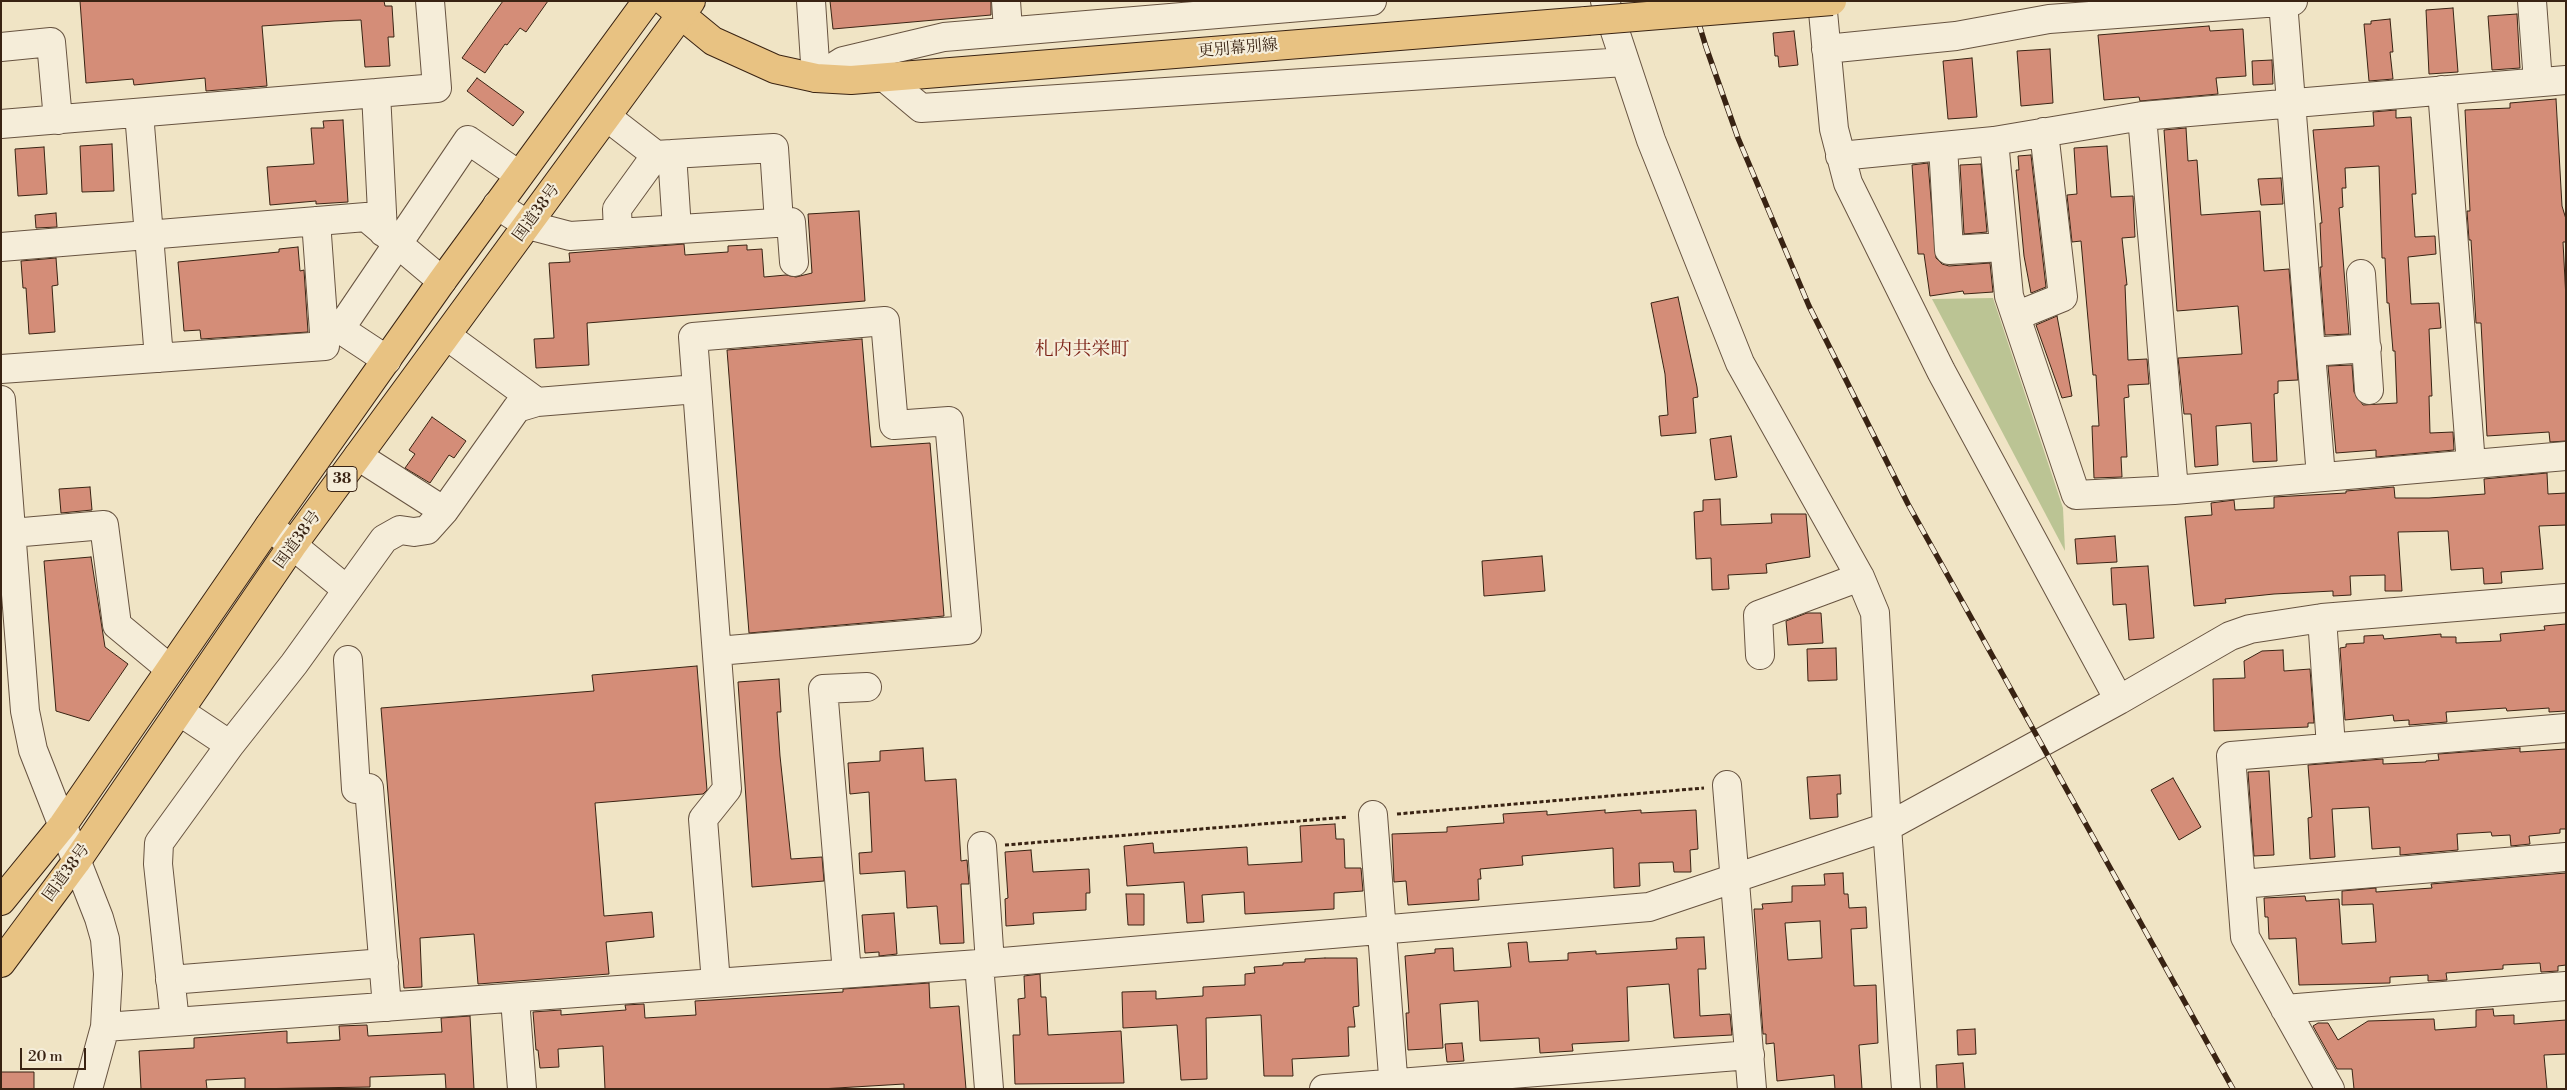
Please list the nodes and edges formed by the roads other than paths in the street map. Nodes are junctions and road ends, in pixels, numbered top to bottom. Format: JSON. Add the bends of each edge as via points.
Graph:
{"nodes":[{"id":1,"x":430,"y":1,"type":"edge"},
{"id":2,"x":647,"y":1,"type":"edge"},
{"id":3,"x":811,"y":1,"type":"edge"},
{"id":4,"x":1006,"y":1,"type":"edge"},
{"id":5,"x":1372,"y":1,"type":"edge"},
{"id":6,"x":1605,"y":1,"type":"edge"},
{"id":7,"x":1822,"y":1,"type":"edge"},
{"id":8,"x":1832,"y":1,"type":"edge"},
{"id":9,"x":2532,"y":1,"type":"edge"},
{"id":10,"x":2288,"y":2,"type":"edge"},
{"id":11,"x":1305,"y":4,"type":"edge"},
{"id":12,"x":679,"y":6,"type":"edge"},
{"id":13,"x":1158,"y":10,"type":"edge"},
{"id":14,"x":1008,"y":30,"type":"junction"},
{"id":15,"x":1,"y":47,"type":"edge"},
{"id":16,"x":1826,"y":49,"type":"junction"},
{"id":17,"x":1625,"y":62,"type":"junction"},
{"id":18,"x":884,"y":77,"type":"junction"},
{"id":19,"x":816,"y":78,"type":"junction"},
{"id":20,"x":2566,"y":80,"type":"edge"},
{"id":21,"x":2538,"y":82,"type":"junction"},
{"id":22,"x":2442,"y":90,"type":"junction"},
{"id":23,"x":376,"y":92,"type":"junction"},
{"id":24,"x":2291,"y":103,"type":"junction"},
{"id":25,"x":139,"y":113,"type":"junction"},
{"id":26,"x":2142,"y":116,"type":"junction"},
{"id":27,"x":607,"y":117,"type":"junction"},
{"id":28,"x":58,"y":120,"type":"junction"},
{"id":29,"x":1,"y":124,"type":"edge"},
{"id":30,"x":2044,"y":132,"type":"junction"},
{"id":31,"x":1994,"y":141,"type":"junction"},
{"id":32,"x":1943,"y":146,"type":"junction"},
{"id":33,"x":664,"y":155,"type":"junction"},
{"id":34,"x":1840,"y":156,"type":"junction"},
{"id":35,"x":519,"y":175,"type":"junction"},
{"id":36,"x":497,"y":204,"type":"junction"},
{"id":37,"x":316,"y":222,"type":"junction"},
{"id":38,"x":779,"y":222,"type":"junction"},
{"id":39,"x":528,"y":225,"type":"junction"},
{"id":40,"x":677,"y":229,"type":"junction"},
{"id":41,"x":618,"y":233,"type":"junction"},
{"id":42,"x":149,"y":234,"type":"junction"},
{"id":43,"x":390,"y":238,"type":"junction"},
{"id":44,"x":1,"y":247,"type":"edge"},
{"id":45,"x":2004,"y":247,"type":"junction"},
{"id":46,"x":794,"y":262,"type":"dead end"},
{"id":47,"x":2361,"y":274,"type":"dead end"},
{"id":48,"x":442,"y":281,"type":"junction"},
{"id":49,"x":2016,"y":316,"type":"junction"},
{"id":50,"x":333,"y":330,"type":"junction"},
{"id":51,"x":447,"y":336,"type":"junction"},
{"id":52,"x":2366,"y":348,"type":"junction"},
{"id":53,"x":2311,"y":352,"type":"junction"},
{"id":54,"x":159,"y":358,"type":"junction"},
{"id":55,"x":387,"y":360,"type":"junction"},
{"id":56,"x":1,"y":369,"type":"edge"},
{"id":57,"x":697,"y":389,"type":"junction"},
{"id":58,"x":2370,"y":390,"type":"dead end"},
{"id":59,"x":1,"y":400,"type":"edge"},
{"id":60,"x":537,"y":402,"type":"junction"},
{"id":61,"x":4,"y":454,"type":"edge"},
{"id":62,"x":358,"y":456,"type":"junction"},
{"id":63,"x":2566,"y":456,"type":"edge"},
{"id":64,"x":2471,"y":464,"type":"junction"},
{"id":65,"x":2322,"y":477,"type":"junction"},
{"id":66,"x":2174,"y":490,"type":"junction"},
{"id":67,"x":444,"y":512,"type":"junction"},
{"id":68,"x":269,"y":526,"type":"junction"},
{"id":69,"x":12,"y":533,"type":"junction"},
{"id":70,"x":292,"y":546,"type":"junction"},
{"id":71,"x":1860,"y":577,"type":"junction"},
{"id":72,"x":346,"y":589,"type":"junction"},
{"id":73,"x":2566,"y":598,"type":"edge"},
{"id":74,"x":2322,"y":618,"type":"junction"},
{"id":75,"x":717,"y":651,"type":"junction"},
{"id":76,"x":11,"y":652,"type":"edge"},
{"id":77,"x":1760,"y":655,"type":"dead end"},
{"id":78,"x":348,"y":660,"type":"dead end"},
{"id":79,"x":170,"y":670,"type":"junction"},
{"id":80,"x":867,"y":687,"type":"dead end"},
{"id":81,"x":2119,"y":700,"type":"junction"},
{"id":82,"x":179,"y":711,"type":"junction"},
{"id":83,"x":2566,"y":728,"type":"edge"},
{"id":84,"x":230,"y":745,"type":"junction"},
{"id":85,"x":2331,"y":747,"type":"junction"},
{"id":86,"x":1728,"y":785,"type":"dead end"},
{"id":87,"x":1373,"y":815,"type":"dead end"},
{"id":88,"x":63,"y":825,"type":"junction"},
{"id":89,"x":1886,"y":827,"type":"junction"},
{"id":90,"x":982,"y":846,"type":"dead end"},
{"id":91,"x":2566,"y":857,"type":"edge"},
{"id":92,"x":76,"y":862,"type":"junction"},
{"id":93,"x":1735,"y":878,"type":"junction"},
{"id":94,"x":2241,"y":884,"type":"junction"},
{"id":95,"x":1,"y":901,"type":"edge"},
{"id":96,"x":1381,"y":932,"type":"junction"},
{"id":97,"x":1,"y":963,"type":"edge"},
{"id":98,"x":384,"y":963,"type":"junction"},
{"id":99,"x":984,"y":964,"type":"junction"},
{"id":100,"x":273,"y":972,"type":"junction"},
{"id":101,"x":847,"y":973,"type":"junction"},
{"id":102,"x":170,"y":980,"type":"junction"},
{"id":103,"x":716,"y":983,"type":"junction"},
{"id":104,"x":2566,"y":986,"type":"edge"},
{"id":105,"x":516,"y":998,"type":"junction"},
{"id":106,"x":387,"y":1007,"type":"junction"},
{"id":107,"x":2285,"y":1009,"type":"junction"},
{"id":108,"x":277,"y":1015,"type":"junction"},
{"id":109,"x":175,"y":1022,"type":"junction"},
{"id":110,"x":105,"y":1027,"type":"junction"},
{"id":111,"x":1750,"y":1054,"type":"junction"},
{"id":112,"x":1394,"y":1086,"type":"edge"},
{"id":113,"x":88,"y":1089,"type":"edge"},
{"id":114,"x":522,"y":1089,"type":"edge"},
{"id":115,"x":989,"y":1089,"type":"edge"},
{"id":116,"x":1324,"y":1089,"type":"edge"},
{"id":117,"x":1752,"y":1089,"type":"edge"},
{"id":118,"x":1906,"y":1089,"type":"edge"},
{"id":119,"x":2330,"y":1089,"type":"edge"}],
"edges":[{"from":1,"to":23,"type":"street","via":[[437,88]]},
{"from":2,"to":35,"type":"main road","name":"国道38号","number":"38"},
{"from":3,"to":19,"type":"street"},
{"from":4,"to":14,"type":"street"},
{"from":5,"to":11,"type":"street"},
{"from":6,"to":17,"type":"street"},
{"from":7,"to":16,"type":"street"},
{"from":8,"to":18,"type":"main road","name":"更別幕別線","bridge":true},
{"from":9,"to":21,"type":"street"},
{"from":10,"to":16,"type":"street","via":[[2049,20],[1956,36]]},
{"from":10,"to":24,"type":"street"},
{"from":11,"to":13,"type":"street"},
{"from":12,"to":19,"type":"main road","name":"更別幕別線","via":[[713,41],[775,69]]},
{"from":12,"to":27,"type":"main road","name":"国道38号","number":"38"},
{"from":13,"to":14,"type":"street"},
{"from":14,"to":19,"type":"street","via":[[944,37],[843,60]]},
{"from":15,"to":28,"type":"street","via":[[51,42]]},
{"from":16,"to":34,"type":"street"},
{"from":17,"to":18,"type":"street","via":[[921,108]]},
{"from":17,"to":71,"type":"street","via":[[1651,140],[1740,363]]},
{"from":18,"to":19,"type":"main road","name":"更別幕別線","via":[[852,80]]},
{"from":20,"to":21,"type":"street"},
{"from":21,"to":22,"type":"street"},
{"from":22,"to":24,"type":"street"},
{"from":22,"to":64,"type":"street"},
{"from":23,"to":25,"type":"street"},
{"from":23,"to":43,"type":"street"},
{"from":24,"to":26,"type":"street"},
{"from":24,"to":53,"type":"street"},
{"from":25,"to":28,"type":"street"},
{"from":25,"to":42,"type":"street"},
{"from":26,"to":30,"type":"street"},
{"from":26,"to":66,"type":"street"},
{"from":27,"to":33,"type":"street"},
{"from":27,"to":39,"type":"main road","name":"国道38号","number":"38"},
{"from":28,"to":29,"type":"street"},
{"from":30,"to":31,"type":"street"},
{"from":30,"to":49,"type":"street","via":[[2063,297]]},
{"from":31,"to":32,"type":"street"},
{"from":31,"to":45,"type":"street"},
{"from":32,"to":34,"type":"street"},
{"from":32,"to":45,"type":"street","via":[[1949,250]]},
{"from":33,"to":38,"type":"street","via":[[774,148]]},
{"from":33,"to":40,"type":"street"},
{"from":33,"to":41,"type":"street","via":[[617,209]]},
{"from":34,"to":81,"type":"street","via":[[1848,183],[1941,370]]},
{"from":35,"to":36,"type":"main road","name":"国道38号","number":"38"},
{"from":35,"to":43,"type":"street","via":[[468,140]]},
{"from":36,"to":39,"type":"street"},
{"from":36,"to":48,"type":"main road","name":"国道38号","number":"38"},
{"from":37,"to":42,"type":"street"},
{"from":37,"to":43,"type":"street","via":[[366,217]]},
{"from":37,"to":50,"type":"street"},
{"from":38,"to":40,"type":"street"},
{"from":38,"to":46,"type":"street","via":[[791,222]]},
{"from":39,"to":41,"type":"street","via":[[570,236]]},
{"from":39,"to":51,"type":"main road","name":"国道38号","number":"38"},
{"from":40,"to":41,"type":"street"},
{"from":42,"to":44,"type":"street"},
{"from":42,"to":54,"type":"street"},
{"from":43,"to":48,"type":"street"},
{"from":43,"to":50,"type":"street"},
{"from":45,"to":49,"type":"street","via":[[2009,296]]},
{"from":47,"to":52,"type":"street"},
{"from":48,"to":55,"type":"main road","name":"国道38号","number":"38"},
{"from":49,"to":66,"type":"street","via":[[2076,495]]},
{"from":50,"to":54,"type":"street","via":[[325,346]]},
{"from":50,"to":55,"type":"street"},
{"from":51,"to":60,"type":"street"},
{"from":51,"to":62,"type":"main road","name":"国道38号","number":"38"},
{"from":52,"to":53,"type":"street"},
{"from":52,"to":58,"type":"street"},
{"from":53,"to":65,"type":"street"},
{"from":54,"to":56,"type":"street"},
{"from":55,"to":68,"type":"main road","name":"国道38号","number":"38"},
{"from":57,"to":60,"type":"street"},
{"from":57,"to":75,"type":"street"},
{"from":57,"to":75,"type":"street","via":[[693,337],[885,321],[894,426],[949,421],[967,630]]},
{"from":59,"to":61,"type":"street"},
{"from":60,"to":67,"type":"street","via":[[517,408]]},
{"from":61,"to":69,"type":"street"},
{"from":62,"to":67,"type":"street"},
{"from":62,"to":70,"type":"main road","name":"国道38号","number":"38"},
{"from":63,"to":64,"type":"street"},
{"from":64,"to":65,"type":"street"},
{"from":65,"to":66,"type":"street"},
{"from":67,"to":72,"type":"street","via":[[427,530],[400,530],[384,539]]},
{"from":68,"to":70,"type":"street"},
{"from":68,"to":79,"type":"main road","name":"国道38号","number":"38"},
{"from":69,"to":76,"type":"street"},
{"from":69,"to":79,"type":"street","via":[[104,525],[117,625]]},
{"from":70,"to":72,"type":"street"},
{"from":70,"to":82,"type":"main road","name":"国道38号","number":"38"},
{"from":71,"to":77,"type":"street","via":[[1758,615]]},
{"from":71,"to":89,"type":"street","via":[[1876,614]]},
{"from":72,"to":84,"type":"street","via":[[294,664]]},
{"from":73,"to":74,"type":"street"},
{"from":74,"to":81,"type":"street","via":[[2285,622],[2230,636]]},
{"from":74,"to":85,"type":"street"},
{"from":75,"to":103,"type":"street","via":[[726,789],[704,819]]},
{"from":76,"to":88,"type":"street","via":[[33,750]]},
{"from":78,"to":98,"type":"street","via":[[356,789],[369,788]]},
{"from":79,"to":88,"type":"main road","name":"国道38号","number":"38"},
{"from":80,"to":101,"type":"street","via":[[823,689]]},
{"from":81,"to":89,"type":"street"},
{"from":82,"to":84,"type":"street"},
{"from":82,"to":92,"type":"main road","name":"国道38号","number":"38"},
{"from":83,"to":85,"type":"street"},
{"from":84,"to":102,"type":"street","via":[[159,843],[158,864]]},
{"from":85,"to":94,"type":"street","via":[[2231,756]]},
{"from":86,"to":93,"type":"street"},
{"from":87,"to":96,"type":"street"},
{"from":88,"to":92,"type":"street"},
{"from":88,"to":95,"type":"main road","name":"国道38号","number":"38"},
{"from":89,"to":93,"type":"street"},
{"from":89,"to":118,"type":"street"},
{"from":90,"to":99,"type":"street"},
{"from":91,"to":94,"type":"street"},
{"from":92,"to":97,"type":"main road","name":"国道38号","number":"38"},
{"from":92,"to":110,"type":"street","via":[[100,918],[105,939],[108,974]]},
{"from":93,"to":96,"type":"street","via":[[1649,907]]},
{"from":93,"to":111,"type":"street"},
{"from":94,"to":107,"type":"street","via":[[2245,937]]},
{"from":96,"to":99,"type":"street"},
{"from":96,"to":112,"type":"street"},
{"from":98,"to":100,"type":"street"},
{"from":98,"to":106,"type":"street"},
{"from":99,"to":101,"type":"street"},
{"from":99,"to":115,"type":"street"},
{"from":100,"to":102,"type":"street"},
{"from":100,"to":108,"type":"street"},
{"from":101,"to":103,"type":"street"},
{"from":102,"to":109,"type":"street"},
{"from":103,"to":105,"type":"street"},
{"from":104,"to":107,"type":"street"},
{"from":105,"to":106,"type":"street"},
{"from":105,"to":114,"type":"street"},
{"from":106,"to":108,"type":"street"},
{"from":107,"to":119,"type":"street"},
{"from":108,"to":109,"type":"street"},
{"from":109,"to":110,"type":"street"},
{"from":110,"to":113,"type":"street"},
{"from":111,"to":112,"type":"street"},
{"from":111,"to":117,"type":"street"},
{"from":112,"to":116,"type":"street"}]}
